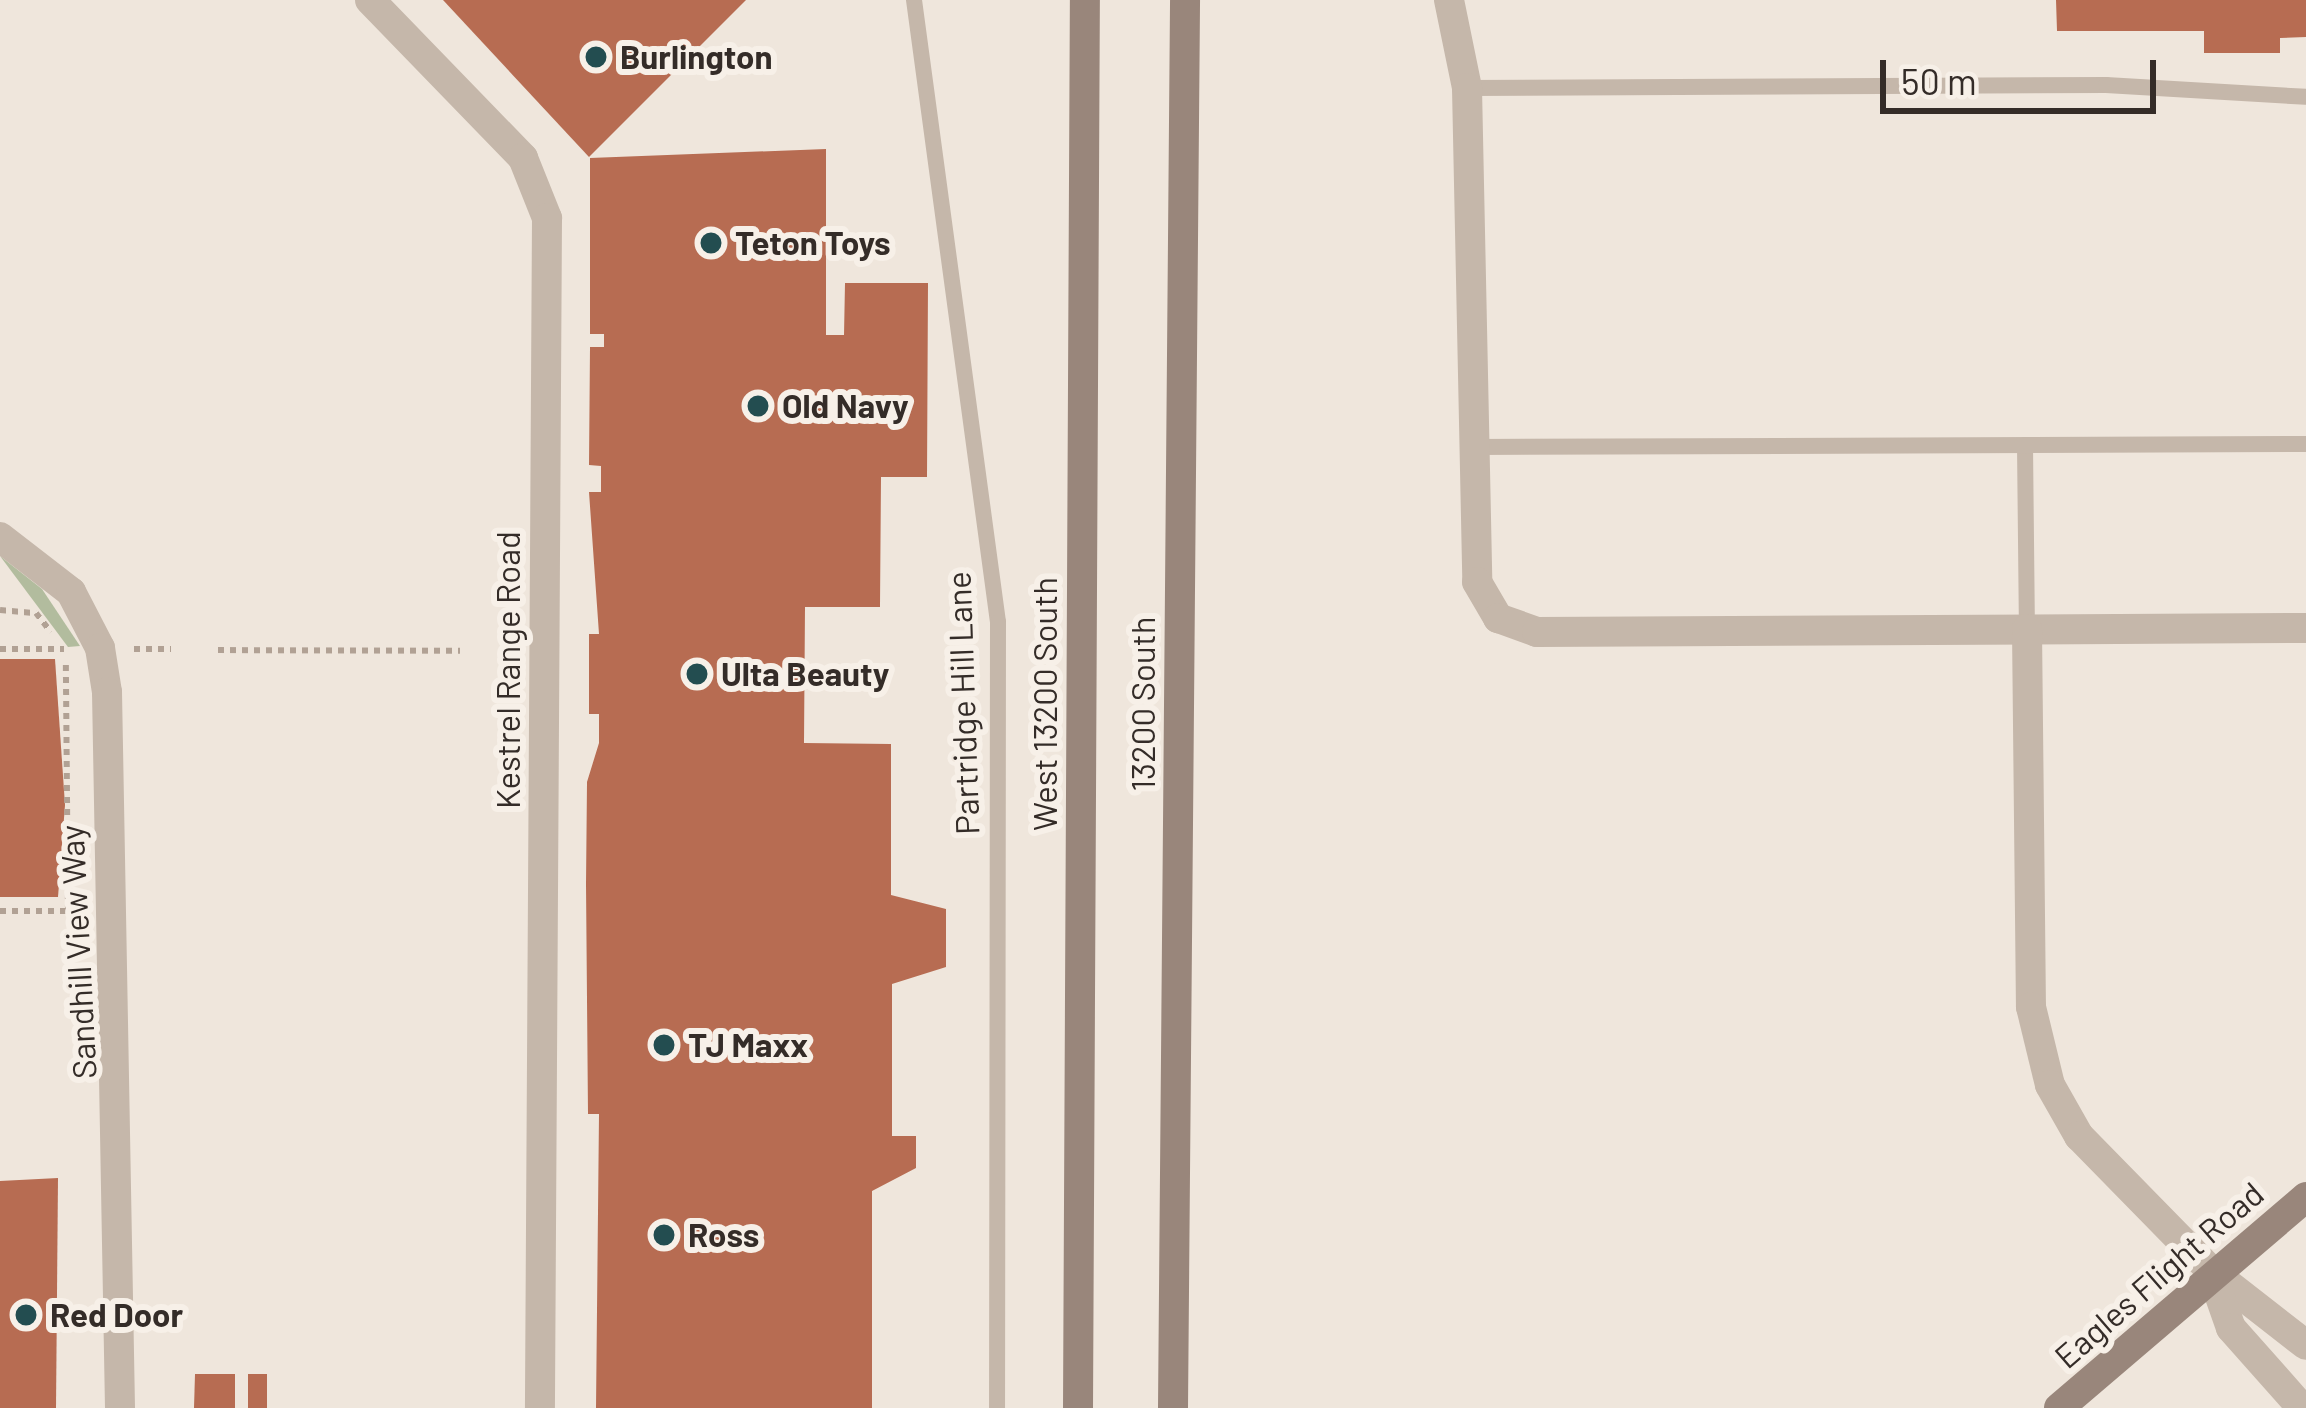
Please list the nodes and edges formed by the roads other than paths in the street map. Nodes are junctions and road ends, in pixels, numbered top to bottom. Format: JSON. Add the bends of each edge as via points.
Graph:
{"nodes":[{"id":1,"x":370,"y":0,"type":"edge"},
{"id":2,"x":914,"y":0,"type":"edge"},
{"id":3,"x":1085,"y":0,"type":"edge"},
{"id":4,"x":1185,"y":0,"type":"edge"},
{"id":5,"x":1449,"y":0,"type":"edge"},
{"id":6,"x":1467,"y":88,"type":"junction"},
{"id":7,"x":2306,"y":97,"type":"edge"},
{"id":8,"x":2306,"y":444,"type":"edge"},
{"id":9,"x":2025,"y":445,"type":"junction"},
{"id":10,"x":1474,"y":447,"type":"junction"},
{"id":11,"x":0,"y":537,"type":"edge"},
{"id":12,"x":2306,"y":628,"type":"edge"},
{"id":13,"x":2026,"y":629,"type":"junction"},
{"id":14,"x":2306,"y":1197,"type":"edge"},
{"id":15,"x":2211,"y":1271,"type":"junction"},
{"id":16,"x":2306,"y":1346,"type":"edge"},
{"id":17,"x":120,"y":1408,"type":"edge"},
{"id":18,"x":540,"y":1408,"type":"edge"},
{"id":19,"x":998,"y":1408,"type":"edge"},
{"id":20,"x":1078,"y":1408,"type":"edge"},
{"id":21,"x":1173,"y":1408,"type":"edge"},
{"id":22,"x":2059,"y":1408,"type":"edge"},
{"id":23,"x":2302,"y":1408,"type":"edge"}],
"edges":[{"from":1,"to":18,"type":"street","name":"Kestrel Range Road","via":[[523,158],[547,218]]},
{"from":2,"to":19,"type":"lane","name":"Partridge Hill Lane","via":[[998,622]]},
{"from":3,"to":20,"type":"street","name":"West 13200 South"},
{"from":4,"to":21,"type":"street","name":"13200 South"},
{"from":5,"to":6,"type":"street"},
{"from":6,"to":7,"type":"lane","via":[[2106,85]]},
{"from":6,"to":10,"type":"street"},
{"from":8,"to":9,"type":"lane"},
{"from":9,"to":10,"type":"lane"},
{"from":9,"to":13,"type":"lane"},
{"from":10,"to":13,"type":"street","via":[[1481,595],[1523,631]]},
{"from":11,"to":17,"type":"street","name":"Sandhill View Way","via":[[71,592],[107,692]]},
{"from":12,"to":13,"type":"street"},
{"from":13,"to":15,"type":"street","via":[[2040,1057],[2079,1136]]},
{"from":14,"to":15,"type":"street","name":"Eagles Flight Road"},
{"from":15,"to":16,"type":"street"},
{"from":15,"to":22,"type":"street","name":"Eagles Flight Road"},
{"from":15,"to":23,"type":"street","via":[[2231,1328]]}]}
